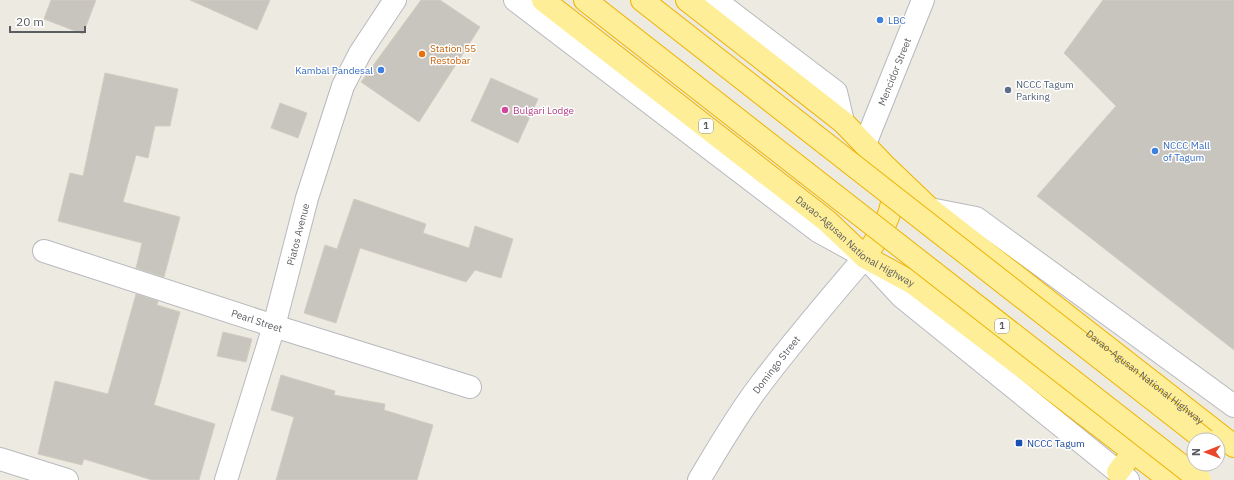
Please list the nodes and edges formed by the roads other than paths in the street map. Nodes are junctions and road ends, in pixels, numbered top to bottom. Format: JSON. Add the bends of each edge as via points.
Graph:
{"nodes":[{"id":1,"x":395,"y":0,"type":"edge"},
{"id":2,"x":514,"y":0,"type":"edge"},
{"id":3,"x":543,"y":0,"type":"edge"},
{"id":4,"x":585,"y":0,"type":"edge"},
{"id":5,"x":642,"y":0,"type":"edge"},
{"id":6,"x":687,"y":0,"type":"edge"},
{"id":7,"x":715,"y":0,"type":"edge"},
{"id":8,"x":923,"y":0,"type":"edge"},
{"id":9,"x":843,"y":122,"type":"junction"},
{"id":10,"x":866,"y":144,"type":"junction"},
{"id":11,"x":890,"y":171,"type":"junction"},
{"id":12,"x":930,"y":209,"type":"junction"},
{"id":13,"x":44,"y":251,"type":"dead end"},
{"id":14,"x":865,"y":257,"type":"junction"},
{"id":15,"x":274,"y":326,"type":"junction"},
{"id":16,"x":470,"y":387,"type":"dead end"},
{"id":17,"x":1234,"y":406,"type":"edge"},
{"id":18,"x":1195,"y":432,"type":"edge"},
{"id":19,"x":1234,"y":446,"type":"edge"},
{"id":20,"x":1133,"y":452,"type":"junction"},
{"id":21,"x":1226,"y":456,"type":"edge"},
{"id":22,"x":0,"y":459,"type":"edge"},
{"id":23,"x":1234,"y":463,"type":"edge"},
{"id":24,"x":1123,"y":476,"type":"edge"},
{"id":25,"x":67,"y":480,"type":"edge"},
{"id":26,"x":226,"y":480,"type":"edge"},
{"id":27,"x":699,"y":480,"type":"edge"},
{"id":28,"x":1170,"y":480,"type":"edge"},
{"id":29,"x":1200,"y":480,"type":"edge"}],
"edges":[{"from":1,"to":15,"type":"street","name":"Piatos Avenue","via":[[360,53],[343,86],[307,198]]},
{"from":2,"to":14,"type":"street","via":[[818,232]]},
{"from":3,"to":14,"type":"highway","name":"Davao-Agusan National Highway","number":"1","via":[[827,221]]},
{"from":4,"to":29,"type":"highway","number":"1","bridge":true},
{"from":5,"to":18,"type":"highway","name":"Davao-Agusan National Highway","bridge":true},
{"from":6,"to":9,"type":"highway","name":"Davao-Agusan National Highway"},
{"from":7,"to":9,"type":"street","via":[[836,92]]},
{"from":8,"to":10,"type":"street","name":"Mencidor Street"},
{"from":9,"to":10,"type":"highway","name":"Davao-Agusan National Highway"},
{"from":10,"to":11,"type":"highway","name":"Davao-Agusan National Highway"},
{"from":11,"to":12,"type":"highway","name":"Davao-Agusan National Highway"},
{"from":11,"to":14,"type":"highway","via":[[894,191],[890,210],[885,226]]},
{"from":12,"to":14,"type":"highway","via":[[903,220]]},
{"from":12,"to":17,"type":"street","via":[[976,218]]},
{"from":12,"to":19,"type":"highway","name":"Davao-Agusan National Highway"},
{"from":13,"to":15,"type":"street","name":"Pearl Street"},
{"from":14,"to":20,"type":"highway","name":"Davao-Agusan National Highway","number":"1","via":[[912,283]]},
{"from":14,"to":24,"type":"street","via":[[902,297]]},
{"from":14,"to":27,"type":"street","name":"Domingo Street","via":[[759,385]]},
{"from":15,"to":16,"type":"street","name":"Pearl Street"},
{"from":15,"to":26,"type":"street","name":"Piatos Avenue"},
{"from":20,"to":24,"type":"highway"},
{"from":20,"to":28,"type":"highway","name":"Davao-Agusan National Highway","number":"1"},
{"from":21,"to":23,"type":"highway"},
{"from":22,"to":25,"type":"street"}]}
